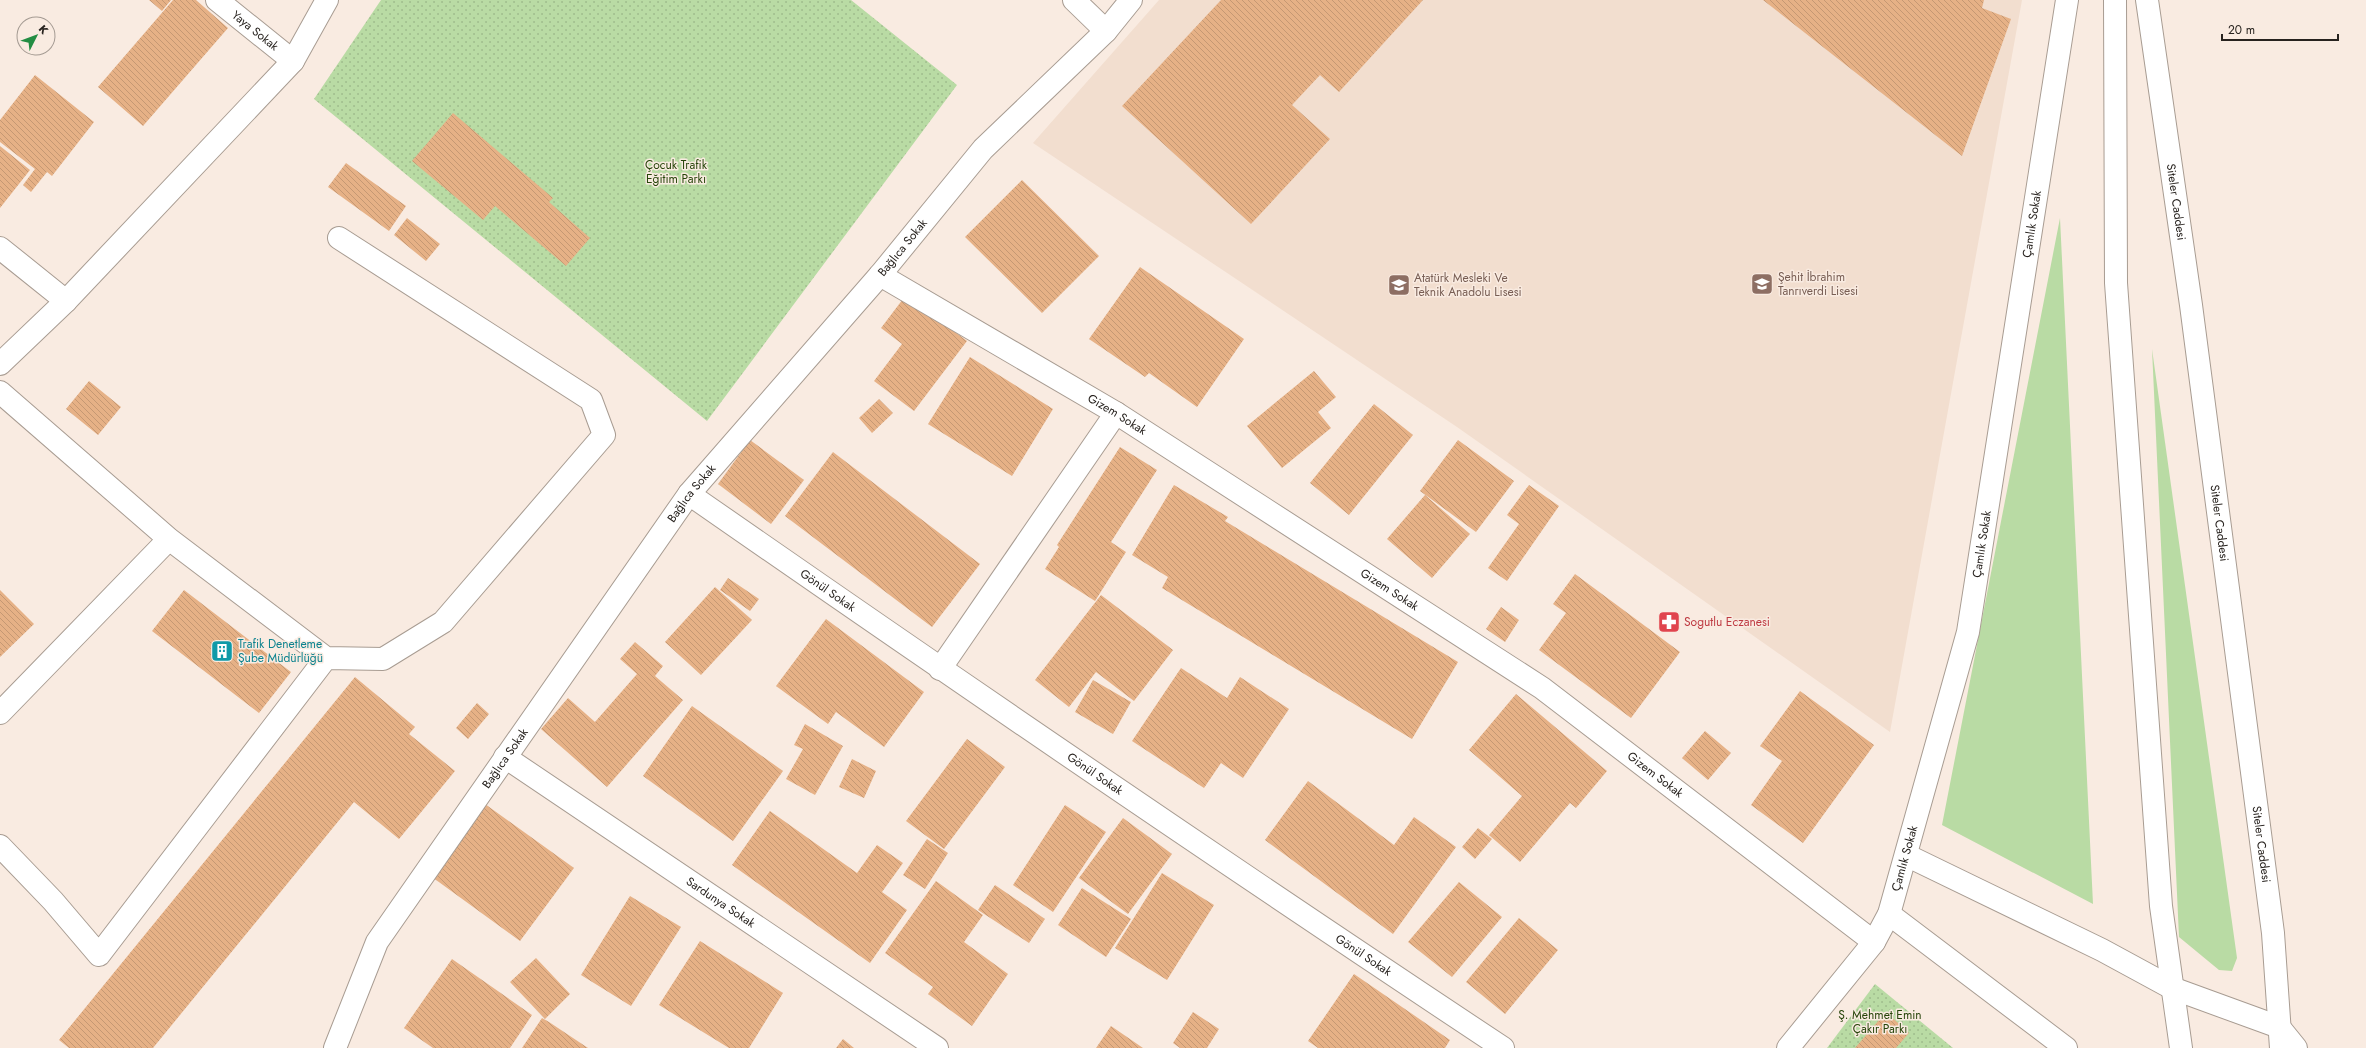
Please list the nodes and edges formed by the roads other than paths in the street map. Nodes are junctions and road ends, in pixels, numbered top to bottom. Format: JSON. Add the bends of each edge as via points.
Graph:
{"nodes":[{"id":1,"x":218,"y":0,"type":"edge"},
{"id":2,"x":327,"y":0,"type":"edge"},
{"id":3,"x":1074,"y":0,"type":"edge"},
{"id":4,"x":1131,"y":0,"type":"edge"},
{"id":5,"x":2067,"y":0,"type":"edge"},
{"id":6,"x":2115,"y":0,"type":"edge"},
{"id":7,"x":2147,"y":0,"type":"edge"},
{"id":8,"x":1106,"y":31,"type":"junction"},
{"id":9,"x":292,"y":61,"type":"junction"},
{"id":10,"x":339,"y":238,"type":"dead end"},
{"id":11,"x":0,"y":248,"type":"edge"},
{"id":12,"x":880,"y":275,"type":"junction"},
{"id":13,"x":66,"y":301,"type":"junction"},
{"id":14,"x":0,"y":364,"type":"edge"},
{"id":15,"x":0,"y":392,"type":"edge"},
{"id":16,"x":1116,"y":413,"type":"junction"},
{"id":17,"x":689,"y":494,"type":"junction"},
{"id":18,"x":169,"y":539,"type":"junction"},
{"id":19,"x":326,"y":658,"type":"junction"},
{"id":20,"x":940,"y":669,"type":"junction"},
{"id":21,"x":0,"y":713,"type":"edge"},
{"id":22,"x":505,"y":757,"type":"junction"},
{"id":23,"x":0,"y":846,"type":"edge"},
{"id":24,"x":1906,"y":854,"type":"junction"},
{"id":25,"x":1889,"y":914,"type":"junction"},
{"id":26,"x":1874,"y":942,"type":"junction"},
{"id":27,"x":2172,"y":988,"type":"junction"},
{"id":28,"x":2280,"y":1038,"type":"edge"},
{"id":29,"x":335,"y":1048,"type":"edge"},
{"id":30,"x":937,"y":1048,"type":"edge"},
{"id":31,"x":1503,"y":1048,"type":"edge"},
{"id":32,"x":1788,"y":1048,"type":"edge"},
{"id":33,"x":2066,"y":1048,"type":"edge"},
{"id":34,"x":2181,"y":1048,"type":"edge"},
{"id":35,"x":2296,"y":1048,"type":"edge"}],
"edges":[{"from":1,"to":9,"type":"street","name":"Yaya Sokak"},
{"from":2,"to":9,"type":"street"},
{"from":3,"to":8,"type":"street"},
{"from":4,"to":8,"type":"street","name":"Bağlıca Sokak"},
{"from":5,"to":24,"type":"street","name":"Çamlık Sokak","via":[[1968,632]]},
{"from":6,"to":27,"type":"street","via":[[2116,283],[2161,906]]},
{"from":7,"to":28,"type":"street","name":"Siteler Caddesi","via":[[2191,305],[2273,934]]},
{"from":8,"to":12,"type":"street","name":"Bağlıca Sokak","via":[[983,149]]},
{"from":9,"to":13,"type":"street"},
{"from":10,"to":19,"type":"street","via":[[591,400],[604,435],[443,622],[383,659]]},
{"from":11,"to":13,"type":"street"},
{"from":12,"to":16,"type":"street","name":"Gizem Sokak"},
{"from":12,"to":17,"type":"street","name":"Bağlıca Sokak"},
{"from":13,"to":14,"type":"street"},
{"from":15,"to":18,"type":"street"},
{"from":16,"to":20,"type":"street"},
{"from":16,"to":26,"type":"street","name":"Gizem Sokak","via":[[1542,688]]},
{"from":17,"to":20,"type":"street","name":"Gönül Sokak"},
{"from":17,"to":22,"type":"street","name":"Bağlıca Sokak"},
{"from":18,"to":19,"type":"street"},
{"from":18,"to":21,"type":"street"},
{"from":19,"to":23,"type":"street","via":[[100,955]]},
{"from":20,"to":31,"type":"street","name":"Gönül Sokak"},
{"from":22,"to":29,"type":"street","name":"Bağlıca Sokak","via":[[377,942]]},
{"from":22,"to":30,"type":"street","name":"Sardunya Sokak"},
{"from":24,"to":25,"type":"street","name":"Çamlık Sokak"},
{"from":24,"to":27,"type":"street","via":[[2102,950]]},
{"from":25,"to":26,"type":"street","name":"Çamlık Sokak"},
{"from":25,"to":33,"type":"street"},
{"from":26,"to":32,"type":"street","name":"Çamlık Sokak"},
{"from":27,"to":28,"type":"street"},
{"from":27,"to":34,"type":"street"},
{"from":28,"to":35,"type":"street"}]}
